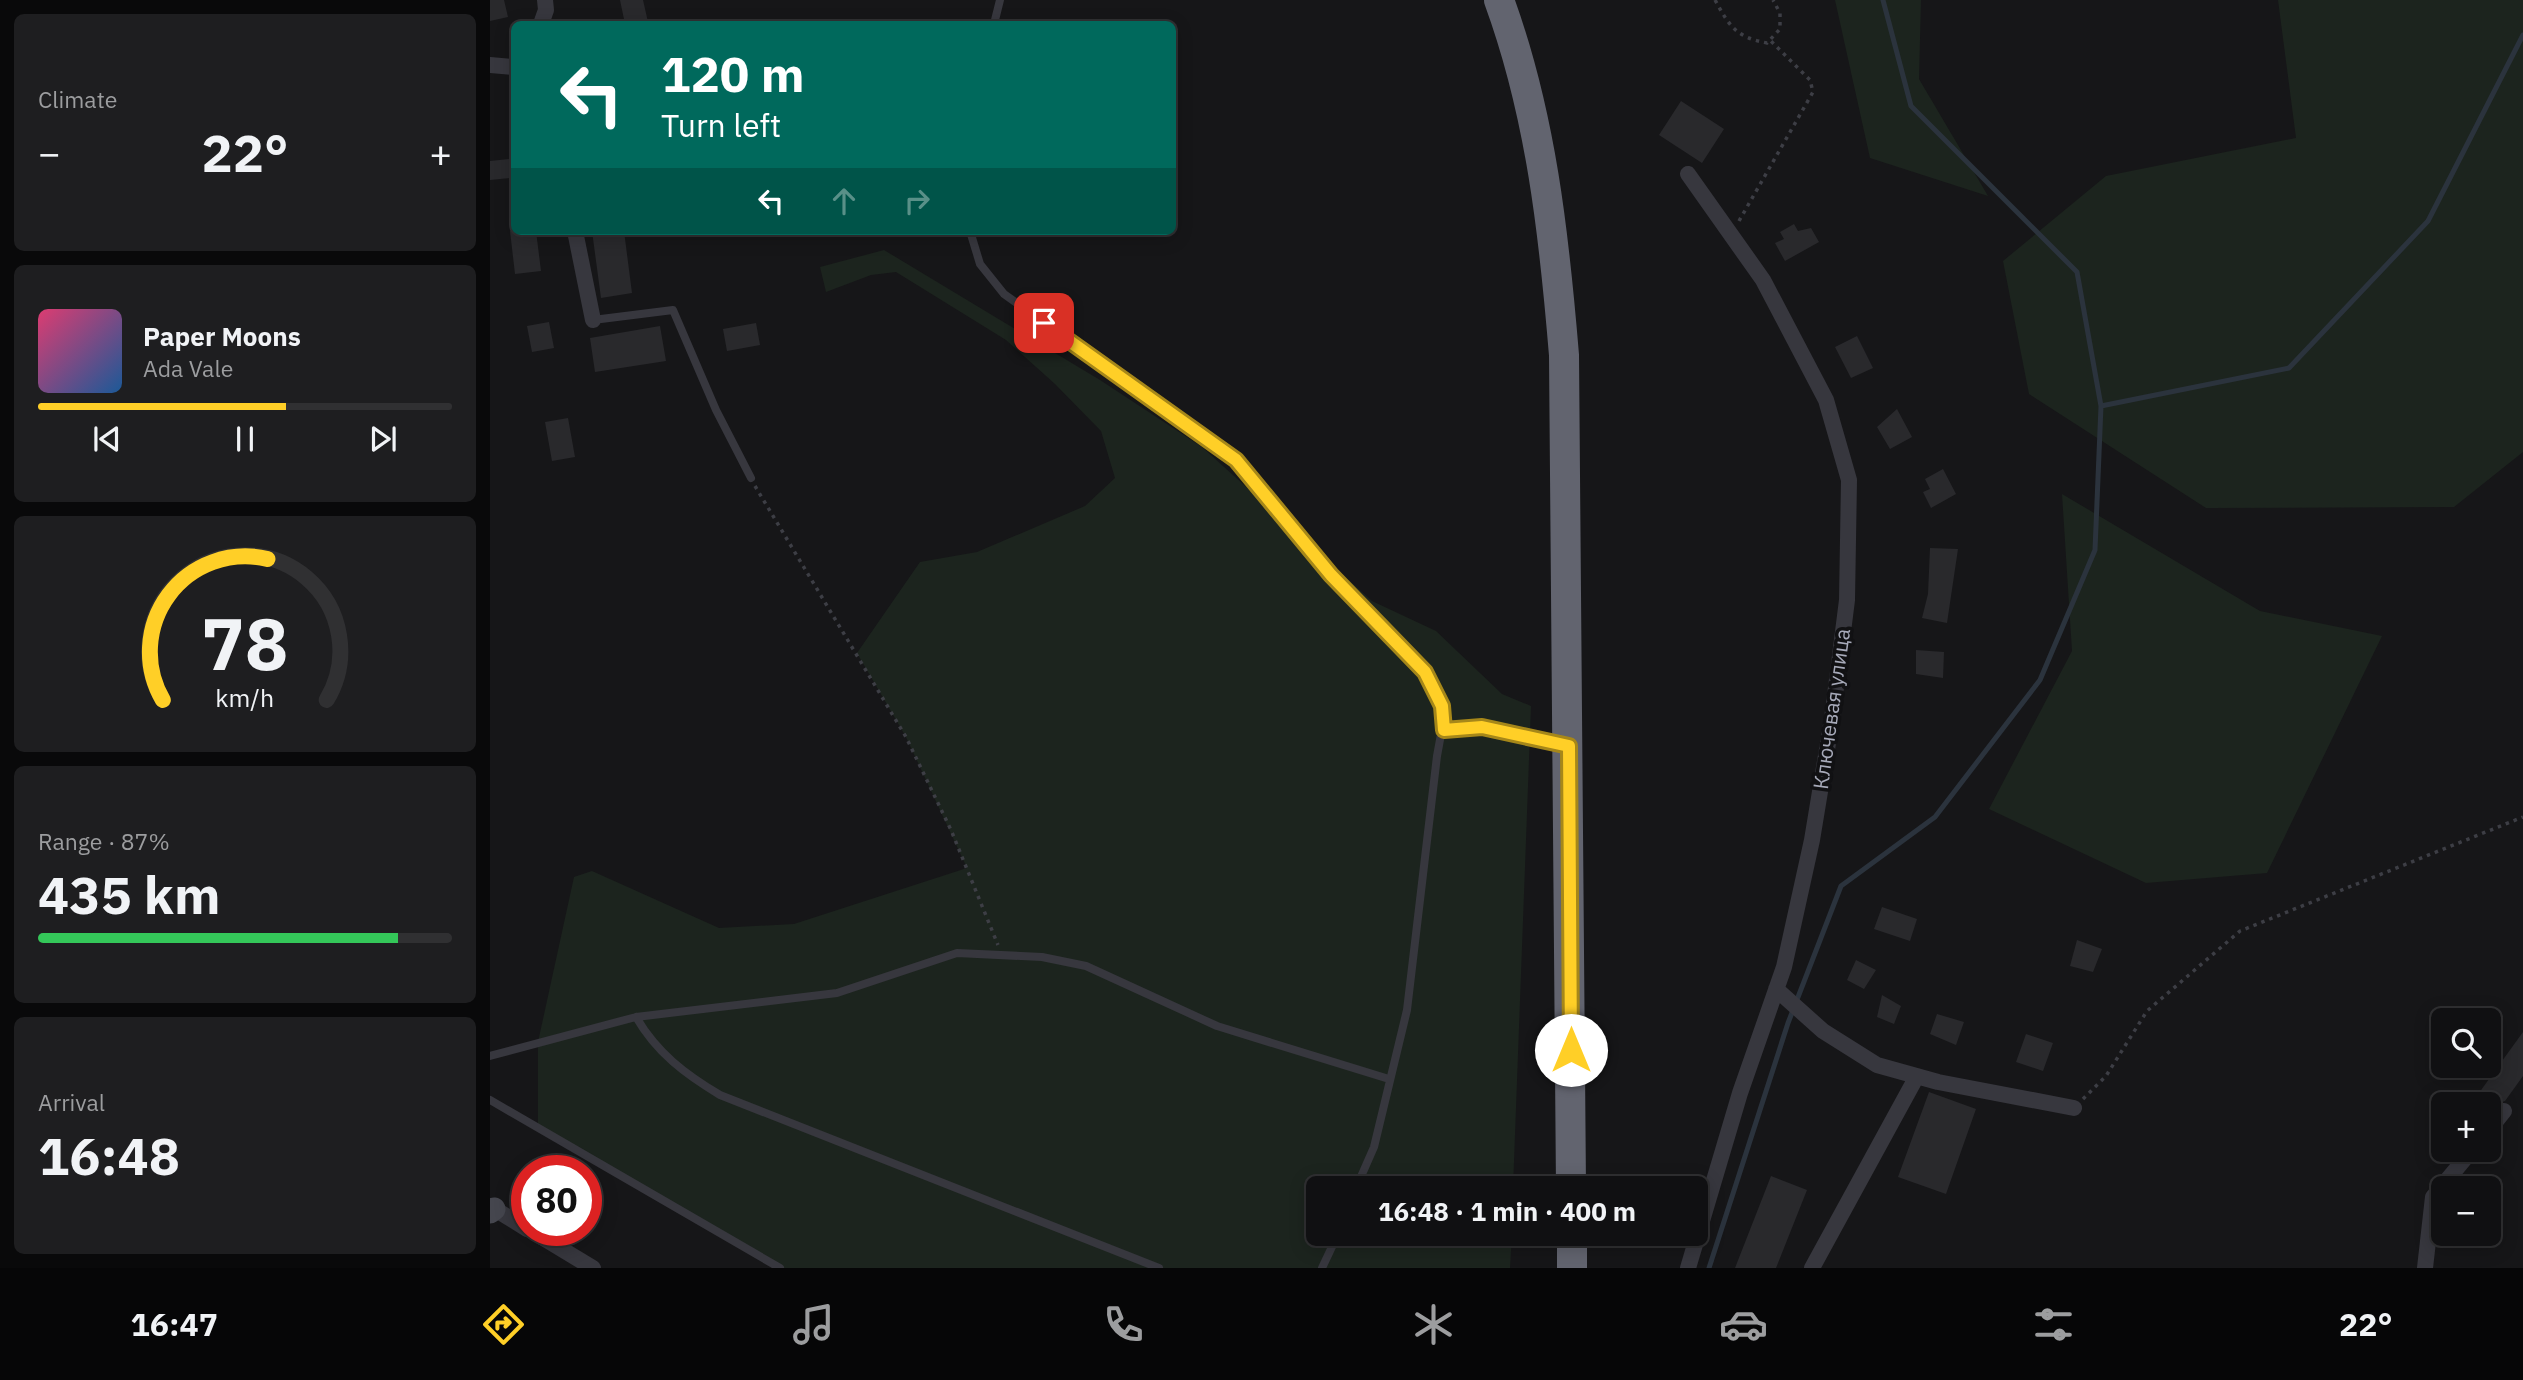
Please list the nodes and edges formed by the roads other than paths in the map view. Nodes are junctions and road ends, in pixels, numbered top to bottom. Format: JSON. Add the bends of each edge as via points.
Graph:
{"nodes":[{"id":1,"x":545,"y":0,"type":"edge"},
{"id":2,"x":1000,"y":0,"type":"edge"},
{"id":3,"x":1499,"y":0,"type":"edge"},
{"id":4,"x":542,"y":21,"type":"edge"},
{"id":5,"x":995,"y":21,"type":"edge"},
{"id":6,"x":490,"y":65,"type":"edge"},
{"id":7,"x":511,"y":66,"type":"edge"},
{"id":8,"x":1688,"y":174,"type":"dead end"},
{"id":9,"x":576,"y":235,"type":"edge"},
{"id":10,"x":971,"y":235,"type":"edge"},
{"id":11,"x":593,"y":320,"type":"joint"},
{"id":12,"x":751,"y":478,"type":"road end"},
{"id":13,"x":1444,"y":730,"type":"junction"},
{"id":14,"x":1569,"y":746,"type":"junction"},
{"id":15,"x":1776,"y":989,"type":"junction"},
{"id":16,"x":636,"y":1017,"type":"junction"},
{"id":17,"x":490,"y":1056,"type":"edge"},
{"id":18,"x":1917,"y":1076,"type":"junction"},
{"id":19,"x":1389,"y":1079,"type":"junction"},
{"id":20,"x":490,"y":1100,"type":"edge"},
{"id":21,"x":2074,"y":1108,"type":"road end"},
{"id":22,"x":2504,"y":1111,"type":"dead end"},
{"id":23,"x":2501,"y":1115,"type":"edge"},
{"id":24,"x":2463,"y":1162,"type":"edge"},
{"id":25,"x":1361,"y":1176,"type":"edge"},
{"id":26,"x":1571,"y":1176,"type":"edge"},
{"id":27,"x":491,"y":1209,"type":"edge"},
{"id":28,"x":511,"y":1220,"type":"edge"},
{"id":29,"x":556,"y":1246,"type":"edge"},
{"id":30,"x":1332,"y":1246,"type":"edge"},
{"id":31,"x":1572,"y":1246,"type":"edge"},
{"id":32,"x":593,"y":1268,"type":"edge"},
{"id":33,"x":780,"y":1268,"type":"edge"},
{"id":34,"x":1159,"y":1268,"type":"edge"},
{"id":35,"x":1322,"y":1268,"type":"edge"},
{"id":36,"x":1572,"y":1268,"type":"edge"},
{"id":37,"x":1688,"y":1268,"type":"edge"},
{"id":38,"x":1812,"y":1268,"type":"edge"},
{"id":39,"x":2425,"y":1268,"type":"edge"}],
"edges":[{"from":1,"to":4,"type":"street"},
{"from":2,"to":5,"type":"lane"},
{"from":3,"to":14,"type":"highway","via":[[1519,54],[1542,155],[1555,255],[1564,355]]},
{"from":6,"to":7,"type":"street"},
{"from":8,"to":15,"type":"street","name":"Ключевая улица","via":[[1763,281],[1826,400],[1849,480],[1847,600],[1832,719],[1812,840]]},
{"from":9,"to":11,"type":"street"},
{"from":10,"to":13,"type":"lane","via":[[980,264],[1004,294],[1236,460],[1331,575],[1425,672],[1442,706]]},
{"from":11,"to":12,"type":"lane","via":[[673,310]]},
{"from":13,"to":14,"type":"lane","via":[[1482,727]]},
{"from":13,"to":19,"type":"lane","via":[[1437,756],[1407,1010]]},
{"from":14,"to":26,"type":"highway"},
{"from":15,"to":18,"type":"street","via":[[1823,1031],[1877,1065]]},
{"from":15,"to":37,"type":"street","name":"Ключевая улица"},
{"from":16,"to":17,"type":"lane"},
{"from":16,"to":19,"type":"lane","via":[[836,993],[957,953],[1000,953],[1086,966],[1217,1026]]},
{"from":16,"to":34,"type":"lane","via":[[668,1059],[720,1095]]},
{"from":18,"to":21,"type":"street"},
{"from":18,"to":38,"type":"street"},
{"from":19,"to":25,"type":"lane","via":[[1374,1147]]},
{"from":20,"to":33,"type":"lane"},
{"from":22,"to":23,"type":"street"},
{"from":24,"to":39,"type":"street","via":[[2433,1197]]},
{"from":27,"to":28,"type":"street"},
{"from":29,"to":32,"type":"street"},
{"from":30,"to":35,"type":"lane"},
{"from":31,"to":36,"type":"highway"}]}
